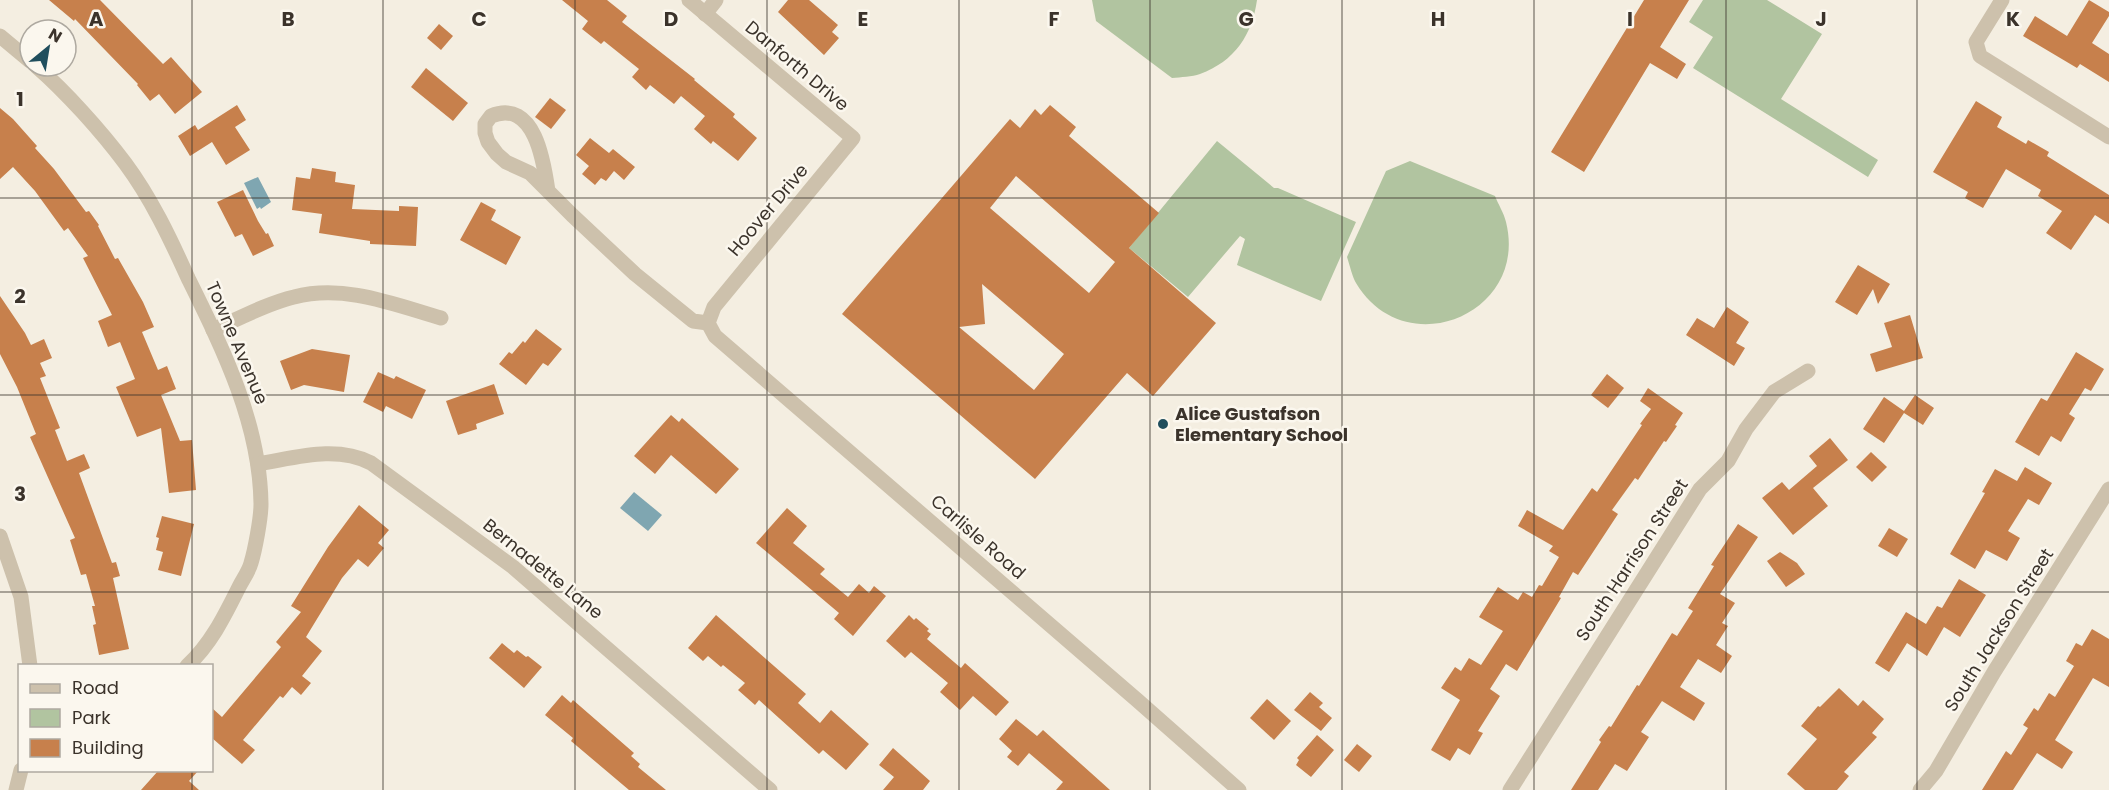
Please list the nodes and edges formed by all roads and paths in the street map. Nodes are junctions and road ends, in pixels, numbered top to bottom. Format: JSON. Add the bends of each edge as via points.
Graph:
{"nodes":[{"id":1,"x":688,"y":0,"type":"edge"},
{"id":2,"x":716,"y":0,"type":"edge"},
{"id":3,"x":2002,"y":0,"type":"edge"},
{"id":4,"x":705,"y":14,"type":"junction"},
{"id":5,"x":0,"y":36,"type":"edge"},
{"id":6,"x":18,"y":51,"type":"edge"},
{"id":7,"x":48,"y":78,"type":"edge"},
{"id":8,"x":2109,"y":137,"type":"edge"},
{"id":9,"x":853,"y":138,"type":"joint"},
{"id":10,"x":548,"y":191,"type":"junction"},
{"id":11,"x":441,"y":318,"type":"dead end"},
{"id":12,"x":708,"y":323,"type":"junction"},
{"id":13,"x":213,"y":330,"type":"junction"},
{"id":14,"x":1808,"y":371,"type":"dead end"},
{"id":15,"x":258,"y":464,"type":"junction"},
{"id":16,"x":2109,"y":489,"type":"edge"},
{"id":17,"x":0,"y":536,"type":"edge"},
{"id":18,"x":30,"y":664,"type":"edge"},
{"id":19,"x":189,"y":664,"type":"edge"},
{"id":20,"x":21,"y":772,"type":"edge"},
{"id":21,"x":16,"y":790,"type":"edge"},
{"id":22,"x":770,"y":790,"type":"edge"},
{"id":23,"x":1239,"y":790,"type":"edge"},
{"id":24,"x":1510,"y":790,"type":"edge"},
{"id":25,"x":1920,"y":790,"type":"edge"}],
"edges":[{"from":1,"to":4,"type":"street","name":"Danforth Drive"},
{"from":2,"to":4,"type":"street"},
{"from":3,"to":8,"type":"street","via":[[1976,42],[1980,57]]},
{"from":4,"to":9,"type":"street","name":"Danforth Drive"},
{"from":5,"to":6,"type":"street"},
{"from":7,"to":13,"type":"street","name":"Towne Avenue","via":[[125,163],[161,220]]},
{"from":9,"to":12,"type":"street","name":"Hoover Drive","via":[[714,307]]},
{"from":10,"to":10,"type":"street","via":[[530,173],[506,162],[491,147],[484,129],[491,116],[507,114],[528,125],[541,151]]},
{"from":10,"to":12,"type":"street","via":[[635,274],[693,321]]},
{"from":11,"to":13,"type":"street","via":[[363,295],[327,292],[293,297]]},
{"from":12,"to":23,"type":"street","name":"Carlisle Road","via":[[715,336]]},
{"from":13,"to":15,"type":"street","name":"Towne Avenue","via":[[241,398]]},
{"from":14,"to":24,"type":"street","name":"South Harrison Street","via":[[1774,392],[1728,461],[1700,489]]},
{"from":15,"to":19,"type":"street","name":"Towne Avenue","via":[[261,507],[251,563],[220,624]]},
{"from":15,"to":22,"type":"street","name":"Bernadette Lane","via":[[330,452],[371,463],[506,561]]},
{"from":16,"to":25,"type":"street","name":"South Jackson Street","via":[[1936,771]]},
{"from":17,"to":18,"type":"street","via":[[21,597]]},
{"from":20,"to":21,"type":"street"}]}
